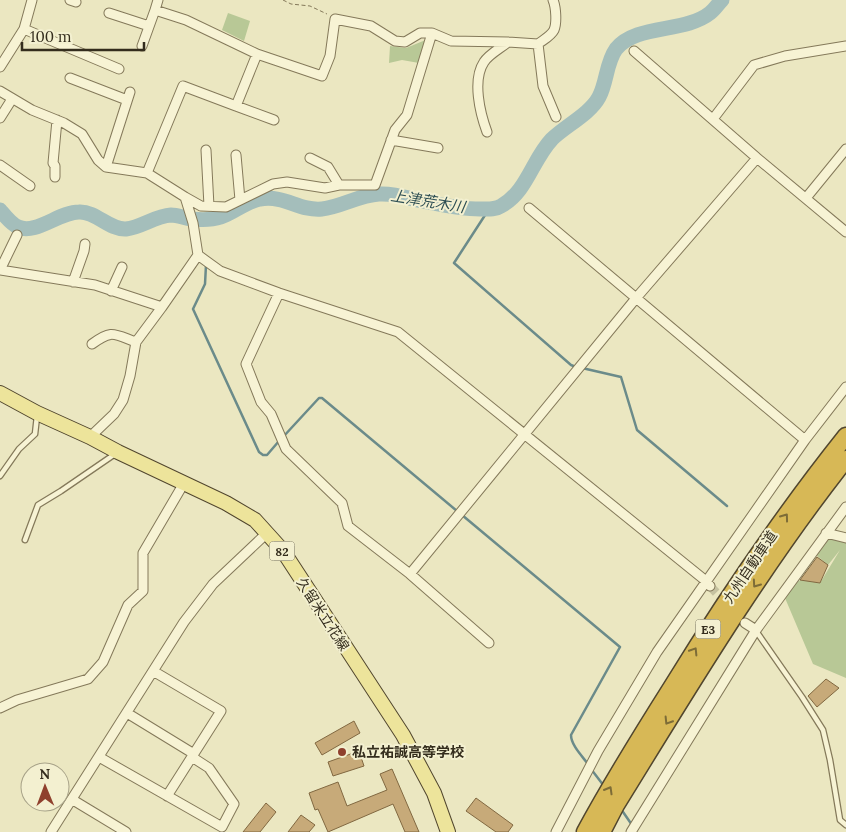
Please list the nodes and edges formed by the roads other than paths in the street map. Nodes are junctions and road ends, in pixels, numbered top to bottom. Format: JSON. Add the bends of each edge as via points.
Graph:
{"nodes":[{"id":1,"x":32,"y":0,"type":"edge"},
{"id":2,"x":158,"y":0,"type":"edge"},
{"id":3,"x":553,"y":0,"type":"edge"},
{"id":4,"x":155,"y":10,"type":"junction"},
{"id":5,"x":109,"y":13,"type":"dead end"},
{"id":6,"x":149,"y":26,"type":"junction"},
{"id":7,"x":24,"y":29,"type":"junction"},
{"id":8,"x":432,"y":33,"type":"junction"},
{"id":9,"x":508,"y":42,"type":"junction"},
{"id":10,"x":538,"y":44,"type":"junction"},
{"id":11,"x":142,"y":46,"type":"dead end"},
{"id":12,"x":846,"y":46,"type":"edge"},
{"id":13,"x":634,"y":50,"type":"dead end"},
{"id":14,"x":257,"y":54,"type":"junction"},
{"id":15,"x":1,"y":64,"type":"edge"},
{"id":16,"x":120,"y":69,"type":"dead end"},
{"id":17,"x":70,"y":78,"type":"dead end"},
{"id":18,"x":0,"y":91,"type":"edge"},
{"id":19,"x":12,"y":99,"type":"junction"},
{"id":20,"x":236,"y":106,"type":"junction"},
{"id":21,"x":556,"y":117,"type":"dead end"},
{"id":22,"x":0,"y":118,"type":"edge"},
{"id":23,"x":713,"y":118,"type":"junction"},
{"id":24,"x":57,"y":120,"type":"junction"},
{"id":25,"x":274,"y":120,"type":"dead end"},
{"id":26,"x":486,"y":132,"type":"dead end"},
{"id":27,"x":392,"y":140,"type":"junction"},
{"id":28,"x":438,"y":148,"type":"dead end"},
{"id":29,"x":846,"y":148,"type":"edge"},
{"id":30,"x":206,"y":150,"type":"dead end"},
{"id":31,"x":236,"y":155,"type":"dead end"},
{"id":32,"x":310,"y":158,"type":"dead end"},
{"id":33,"x":757,"y":158,"type":"junction"},
{"id":34,"x":0,"y":165,"type":"edge"},
{"id":35,"x":106,"y":167,"type":"junction"},
{"id":36,"x":147,"y":173,"type":"junction"},
{"id":37,"x":55,"y":177,"type":"dead end"},
{"id":38,"x":339,"y":185,"type":"junction"},
{"id":39,"x":30,"y":186,"type":"dead end"},
{"id":40,"x":185,"y":197,"type":"junction"},
{"id":41,"x":806,"y":198,"type":"junction"},
{"id":42,"x":240,"y":200,"type":"junction"},
{"id":43,"x":209,"y":206,"type":"junction"},
{"id":44,"x":529,"y":208,"type":"dead end"},
{"id":45,"x":846,"y":232,"type":"edge"},
{"id":46,"x":17,"y":235,"type":"dead end"},
{"id":47,"x":85,"y":244,"type":"dead end"},
{"id":48,"x":198,"y":255,"type":"junction"},
{"id":49,"x":122,"y":267,"type":"dead end"},
{"id":50,"x":0,"y":270,"type":"edge"},
{"id":51,"x":73,"y":282,"type":"junction"},
{"id":52,"x":111,"y":291,"type":"junction"},
{"id":53,"x":279,"y":293,"type":"junction"},
{"id":54,"x":637,"y":297,"type":"junction"},
{"id":55,"x":162,"y":308,"type":"junction"},
{"id":56,"x":136,"y":342,"type":"junction"},
{"id":57,"x":92,"y":344,"type":"dead end"},
{"id":58,"x":846,"y":387,"type":"edge"},
{"id":59,"x":0,"y":393,"type":"edge"},
{"id":60,"x":37,"y":413,"type":"junction"},
{"id":61,"x":525,"y":433,"type":"junction"},
{"id":62,"x":90,"y":436,"type":"junction"},
{"id":63,"x":846,"y":436,"type":"edge"},
{"id":64,"x":805,"y":440,"type":"junction"},
{"id":65,"x":118,"y":452,"type":"junction"},
{"id":66,"x":846,"y":460,"type":"edge"},
{"id":67,"x":0,"y":476,"type":"edge"},
{"id":68,"x":184,"y":483,"type":"junction"},
{"id":69,"x":846,"y":507,"type":"edge"},
{"id":70,"x":826,"y":533,"type":"junction"},
{"id":71,"x":267,"y":534,"type":"junction"},
{"id":72,"x":846,"y":538,"type":"edge"},
{"id":73,"x":25,"y":540,"type":"dead end"},
{"id":74,"x":410,"y":574,"type":"junction"},
{"id":75,"x":708,"y":584,"type":"junction"},
{"id":76,"x":745,"y":623,"type":"dead end"},
{"id":77,"x":756,"y":630,"type":"junction"},
{"id":78,"x":489,"y":643,"type":"dead end"},
{"id":79,"x":153,"y":671,"type":"junction"},
{"id":80,"x":0,"y":708,"type":"edge"},
{"id":81,"x":127,"y":714,"type":"junction"},
{"id":82,"x":193,"y":756,"type":"junction"},
{"id":83,"x":99,"y":757,"type":"junction"},
{"id":84,"x":168,"y":796,"type":"junction"},
{"id":85,"x":73,"y":800,"type":"junction"},
{"id":86,"x":846,"y":825,"type":"edge"},
{"id":87,"x":51,"y":832,"type":"edge"},
{"id":88,"x":126,"y":832,"type":"edge"},
{"id":89,"x":448,"y":832,"type":"edge"},
{"id":90,"x":556,"y":832,"type":"edge"},
{"id":91,"x":585,"y":832,"type":"edge"},
{"id":92,"x":602,"y":832,"type":"edge"},
{"id":93,"x":631,"y":832,"type":"edge"}],
"edges":[{"from":1,"to":7,"type":"street"},
{"from":2,"to":4,"type":"street"},
{"from":3,"to":10,"type":"street","via":[[554,29]]},
{"from":4,"to":6,"type":"street"},
{"from":4,"to":14,"type":"street","via":[[186,20]]},
{"from":5,"to":6,"type":"street"},
{"from":6,"to":11,"type":"street"},
{"from":7,"to":15,"type":"street"},
{"from":7,"to":16,"type":"street"},
{"from":8,"to":9,"type":"street","via":[[451,41]]},
{"from":8,"to":14,"type":"street","via":[[420,33],[400,42],[371,26],[335,19],[330,56],[322,76]]},
{"from":8,"to":27,"type":"street","via":[[407,115],[395,130]]},
{"from":9,"to":10,"type":"street"},
{"from":9,"to":26,"type":"street","via":[[484,60],[478,74]]},
{"from":10,"to":21,"type":"street","via":[[543,86]]},
{"from":12,"to":23,"type":"street","via":[[785,56],[754,65]]},
{"from":13,"to":23,"type":"street"},
{"from":14,"to":20,"type":"street"},
{"from":17,"to":35,"type":"street","via":[[129,96]]},
{"from":18,"to":19,"type":"street"},
{"from":19,"to":22,"type":"street"},
{"from":19,"to":24,"type":"street"},
{"from":20,"to":25,"type":"street"},
{"from":20,"to":36,"type":"street","via":[[183,86]]},
{"from":23,"to":33,"type":"street"},
{"from":24,"to":35,"type":"street","via":[[82,134]]},
{"from":24,"to":37,"type":"street"},
{"from":27,"to":28,"type":"street"},
{"from":27,"to":38,"type":"street","via":[[375,185]]},
{"from":29,"to":41,"type":"street"},
{"from":30,"to":43,"type":"street"},
{"from":31,"to":42,"type":"street"},
{"from":32,"to":38,"type":"street","via":[[328,167]]},
{"from":33,"to":41,"type":"street"},
{"from":33,"to":54,"type":"street"},
{"from":34,"to":39,"type":"street"},
{"from":35,"to":36,"type":"street"},
{"from":36,"to":40,"type":"street"},
{"from":38,"to":42,"type":"street","via":[[325,188],[287,182],[273,184]]},
{"from":40,"to":43,"type":"street","via":[[200,206]]},
{"from":40,"to":48,"type":"street"},
{"from":41,"to":45,"type":"street"},
{"from":42,"to":43,"type":"street","via":[[226,207]]},
{"from":44,"to":54,"type":"street"},
{"from":46,"to":50,"type":"street"},
{"from":47,"to":51,"type":"street"},
{"from":48,"to":53,"type":"street","via":[[220,271]]},
{"from":48,"to":55,"type":"street"},
{"from":49,"to":52,"type":"street"},
{"from":50,"to":51,"type":"street"},
{"from":51,"to":52,"type":"street"},
{"from":52,"to":55,"type":"street"},
{"from":53,"to":61,"type":"street","via":[[398,332]]},
{"from":53,"to":74,"type":"street","via":[[246,364],[262,402],[271,414],[286,449],[342,502],[348,526]]},
{"from":54,"to":61,"type":"street"},
{"from":54,"to":64,"type":"street"},
{"from":55,"to":56,"type":"street"},
{"from":56,"to":57,"type":"street","via":[[112,333]]},
{"from":56,"to":62,"type":"street","via":[[123,400],[114,414]]},
{"from":58,"to":64,"type":"street"},
{"from":59,"to":60,"type":"main road","name":"久留米立花線","number":"82"},
{"from":60,"to":62,"type":"main road","name":"久留米立花線","number":"82"},
{"from":60,"to":67,"type":"lane","via":[[35,434],[19,449]]},
{"from":61,"to":74,"type":"street"},
{"from":61,"to":75,"type":"street"},
{"from":62,"to":65,"type":"main road","name":"久留米立花線","number":"82"},
{"from":91,"to":63,"type":"highway","name":"九州自動車道","number":"E3","one_way":true,"via":[[708,629],[775,530]]},
{"from":64,"to":75,"type":"street"},
{"from":65,"to":68,"type":"main road","name":"久留米立花線","number":"82"},
{"from":65,"to":73,"type":"lane","via":[[38,505]]},
{"from":66,"to":92,"type":"highway","name":"九州自動車道","number":"E3","one_way":true,"via":[[720,636]]},
{"from":68,"to":71,"type":"main road","name":"久留米立花線","number":"82","via":[[255,520]]},
{"from":68,"to":80,"type":"street","via":[[143,553],[143,591],[128,605],[103,662],[88,679]]},
{"from":69,"to":70,"type":"street"},
{"from":70,"to":72,"type":"street"},
{"from":70,"to":77,"type":"street"},
{"from":71,"to":79,"type":"street","via":[[214,584],[184,622]]},
{"from":71,"to":89,"type":"main road","name":"久留米立花線","number":"82","via":[[403,735],[434,794]]},
{"from":74,"to":78,"type":"street"},
{"from":75,"to":90,"type":"street","via":[[657,652],[598,751]]},
{"from":76,"to":77,"type":"street"},
{"from":77,"to":86,"type":"lane","via":[[822,730],[840,820]]},
{"from":77,"to":93,"type":"street"},
{"from":79,"to":81,"type":"street"},
{"from":79,"to":82,"type":"street","via":[[221,712]]},
{"from":81,"to":82,"type":"street"},
{"from":81,"to":83,"type":"street"},
{"from":82,"to":84,"type":"street"},
{"from":82,"to":84,"type":"street","via":[[209,768],[234,804],[222,827]]},
{"from":83,"to":84,"type":"street"},
{"from":83,"to":85,"type":"street"},
{"from":85,"to":87,"type":"street"},
{"from":85,"to":88,"type":"street"}]}
